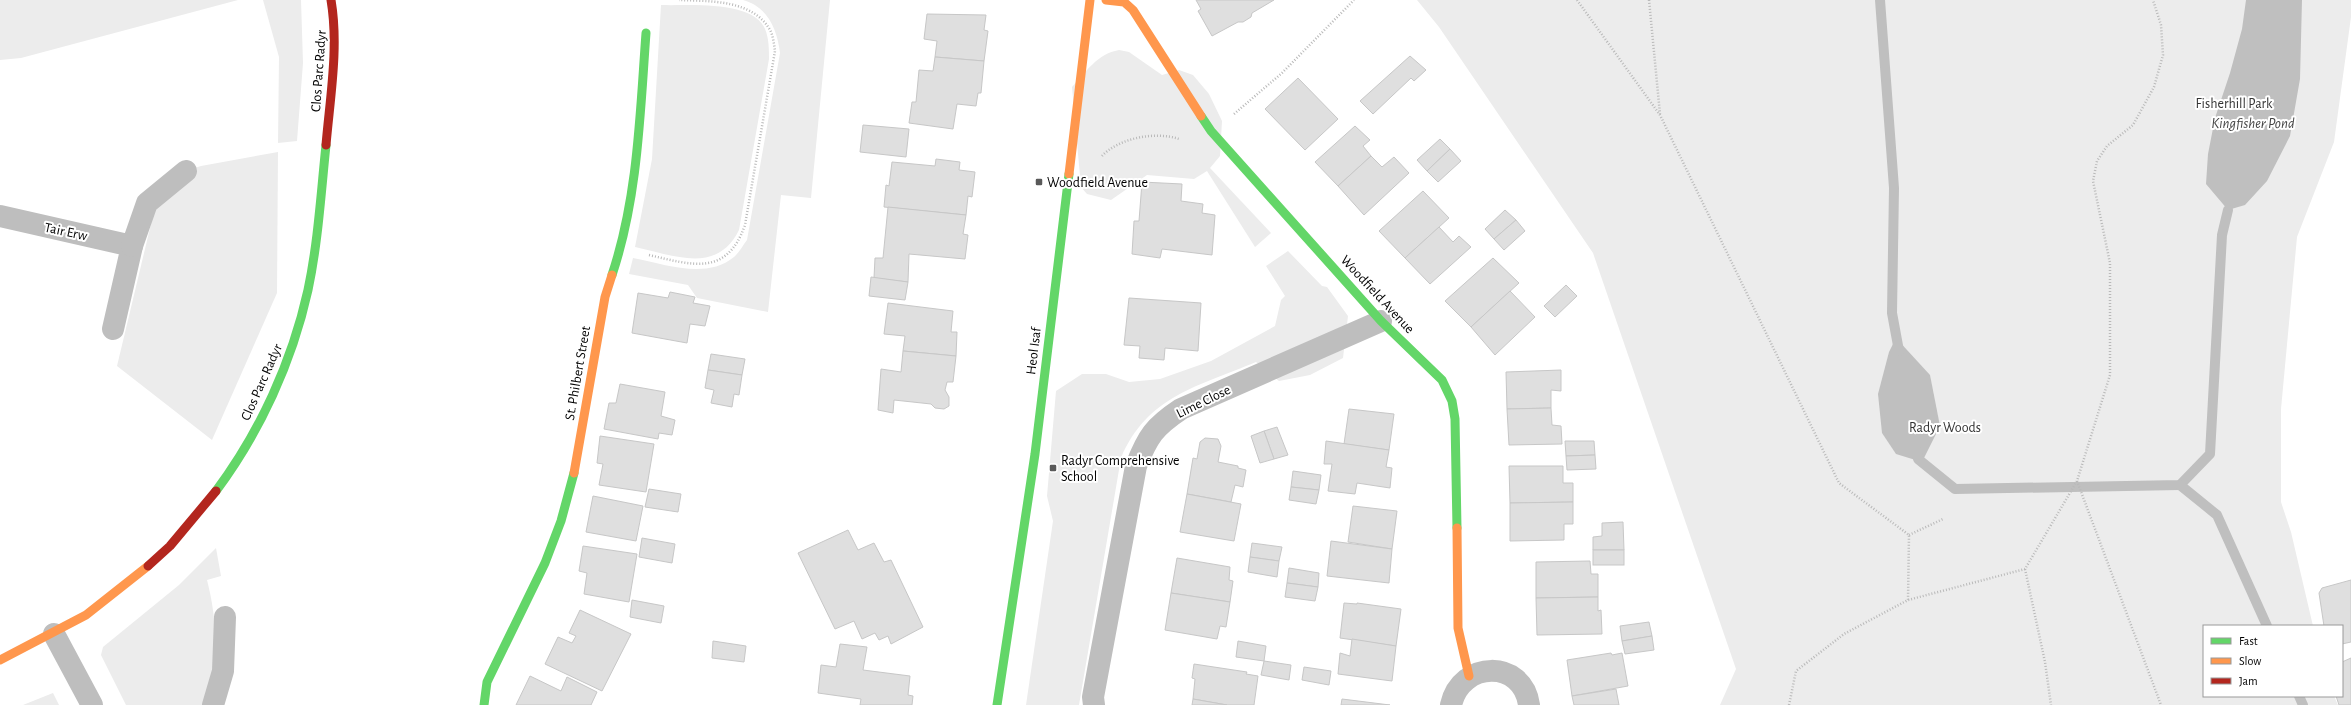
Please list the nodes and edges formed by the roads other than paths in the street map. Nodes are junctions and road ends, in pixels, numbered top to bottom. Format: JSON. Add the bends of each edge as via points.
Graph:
{"nodes":[{"id":1,"x":331,"y":0,"type":"edge"},
{"id":2,"x":1090,"y":0,"type":"edge"},
{"id":3,"x":1106,"y":0,"type":"edge"},
{"id":4,"x":646,"y":33,"type":"dead end"},
{"id":5,"x":186,"y":171,"type":"dead end"},
{"id":6,"x":0,"y":216,"type":"edge"},
{"id":7,"x":132,"y":246,"type":"junction"},
{"id":8,"x":1381,"y":320,"type":"junction"},
{"id":9,"x":113,"y":329,"type":"dead end"},
{"id":10,"x":225,"y":617,"type":"dead end"},
{"id":11,"x":54,"y":634,"type":"junction"},
{"id":12,"x":0,"y":660,"type":"edge"},
{"id":13,"x":1469,"y":676,"type":"junction"},
{"id":14,"x":92,"y":705,"type":"edge"},
{"id":15,"x":213,"y":705,"type":"edge"},
{"id":16,"x":484,"y":705,"type":"edge"},
{"id":17,"x":997,"y":705,"type":"edge"},
{"id":18,"x":1094,"y":705,"type":"edge"},
{"id":19,"x":1451,"y":705,"type":"edge"},
{"id":20,"x":1529,"y":705,"type":"edge"}],
"edges":[{"from":1,"to":11,"type":"street","name":"Clos Parc Radyr","via":[[334,51],[315,245],[306,301],[291,352],[270,403],[246,447],[184,532],[140,574],[98,606]]},
{"from":2,"to":17,"type":"street","name":"Heol Isaf","via":[[1035,454]]},
{"from":3,"to":8,"type":"street","name":"Woodfield Avenue","via":[[1124,2],[1133,10],[1188,99],[1212,131]]},
{"from":4,"to":16,"type":"street","name":"St. Philbert Street","via":[[638,148],[621,249],[605,297],[571,487],[545,563],[487,682]]},
{"from":5,"to":7,"type":"street","via":[[148,203]]},
{"from":6,"to":7,"type":"street","name":"Tair Erw"},
{"from":7,"to":9,"type":"street"},
{"from":8,"to":13,"type":"street","name":"Woodfield Avenue","via":[[1442,380],[1452,401],[1458,628]]},
{"from":8,"to":18,"type":"street","name":"Lime Close","via":[[1181,409],[1162,422],[1147,440],[1136,466],[1093,697]]},
{"from":10,"to":15,"type":"street","via":[[223,671]]},
{"from":11,"to":12,"type":"street","name":"Clos Parc Radyr"},
{"from":11,"to":14,"type":"street"},
{"from":13,"to":19,"type":"street","via":[[1453,694]]},
{"from":13,"to":20,"type":"street","via":[[1482,671],[1496,671],[1509,675],[1520,684]]}]}
